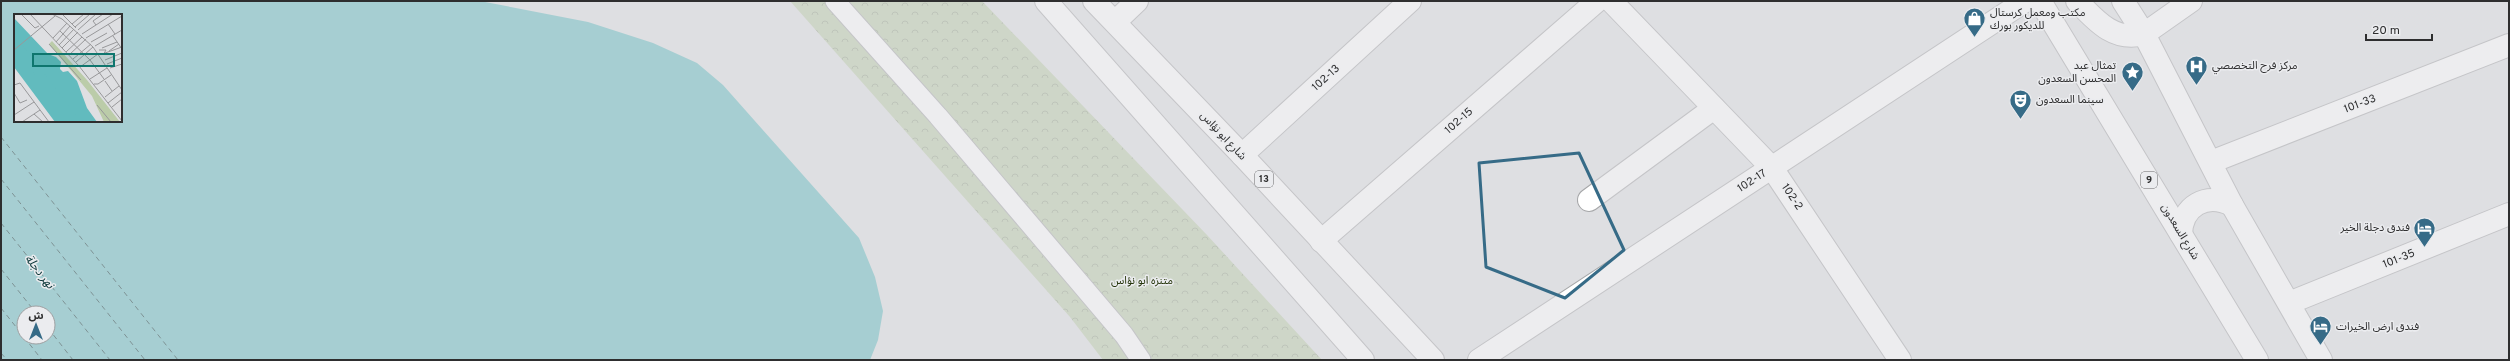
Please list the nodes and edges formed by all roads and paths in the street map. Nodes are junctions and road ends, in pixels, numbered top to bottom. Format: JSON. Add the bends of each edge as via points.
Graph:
{"nodes":[{"id":1,"x":836,"y":1,"type":"edge"},
{"id":2,"x":1046,"y":1,"type":"edge"},
{"id":3,"x":1094,"y":1,"type":"edge"},
{"id":4,"x":1137,"y":1,"type":"edge"},
{"id":5,"x":1410,"y":1,"type":"edge"},
{"id":6,"x":1597,"y":1,"type":"edge"},
{"id":7,"x":1611,"y":1,"type":"edge"},
{"id":8,"x":2025,"y":1,"type":"edge"},
{"id":9,"x":2040,"y":1,"type":"edge"},
{"id":10,"x":2077,"y":1,"type":"edge"},
{"id":11,"x":2123,"y":1,"type":"edge"},
{"id":12,"x":2191,"y":1,"type":"edge"},
{"id":13,"x":1115,"y":22,"type":"junction"},
{"id":14,"x":2144,"y":34,"type":"junction"},
{"id":15,"x":2509,"y":45,"type":"edge"},
{"id":16,"x":1714,"y":108,"type":"junction"},
{"id":17,"x":1242,"y":155,"type":"junction"},
{"id":18,"x":2211,"y":162,"type":"junction"},
{"id":19,"x":1772,"y":168,"type":"junction"},
{"id":20,"x":1589,"y":200,"type":"dead end"},
{"id":21,"x":2232,"y":205,"type":"junction"},
{"id":22,"x":2509,"y":214,"type":"edge"},
{"id":23,"x":2181,"y":234,"type":"junction"},
{"id":24,"x":1321,"y":241,"type":"junction"},
{"id":25,"x":2289,"y":303,"type":"junction"},
{"id":26,"x":1141,"y":360,"type":"edge"},
{"id":27,"x":1363,"y":360,"type":"edge"},
{"id":28,"x":1433,"y":360,"type":"edge"},
{"id":29,"x":1479,"y":360,"type":"edge"},
{"id":30,"x":1900,"y":360,"type":"edge"},
{"id":31,"x":2257,"y":360,"type":"edge"},
{"id":32,"x":2321,"y":360,"type":"edge"}],
"edges":[{"from":1,"to":26,"type":"street","via":[[938,116],[1124,335]]},
{"from":2,"to":27,"type":"street"},
{"from":3,"to":13,"type":"street","name":"شارع ابو نؤاس","number":"13"},
{"from":4,"to":13,"type":"street"},
{"from":5,"to":17,"type":"street","name":"102-13"},
{"from":6,"to":24,"type":"street","name":"102-15"},
{"from":7,"to":16,"type":"street","name":"102-2"},
{"from":8,"to":19,"type":"street","name":"102-17"},
{"from":9,"to":23,"type":"street","name":"شارع السعدون","number":"9"},
{"from":10,"to":14,"type":"street","via":[[2103,26],[2117,35],[2131,37]]},
{"from":11,"to":14,"type":"street"},
{"from":12,"to":14,"type":"street"},
{"from":13,"to":17,"type":"street","name":"شارع ابو نؤاس","number":"13"},
{"from":14,"to":18,"type":"street"},
{"from":15,"to":18,"type":"street","name":"101-33"},
{"from":16,"to":19,"type":"street","name":"102-2"},
{"from":16,"to":20,"type":"street"},
{"from":17,"to":24,"type":"street","name":"شارع ابو نؤاس","number":"13"},
{"from":18,"to":21,"type":"street"},
{"from":19,"to":29,"type":"street","name":"102-17"},
{"from":19,"to":30,"type":"street","name":"102-2"},
{"from":21,"to":23,"type":"street","via":[[2215,199],[2197,203],[2184,216]]},
{"from":21,"to":25,"type":"street"},
{"from":22,"to":25,"type":"street","name":"101-35"},
{"from":23,"to":31,"type":"street","name":"شارع السعدون","number":"9"},
{"from":24,"to":28,"type":"street","name":"شارع ابو نؤاس","number":"13"},
{"from":25,"to":32,"type":"street"}]}
